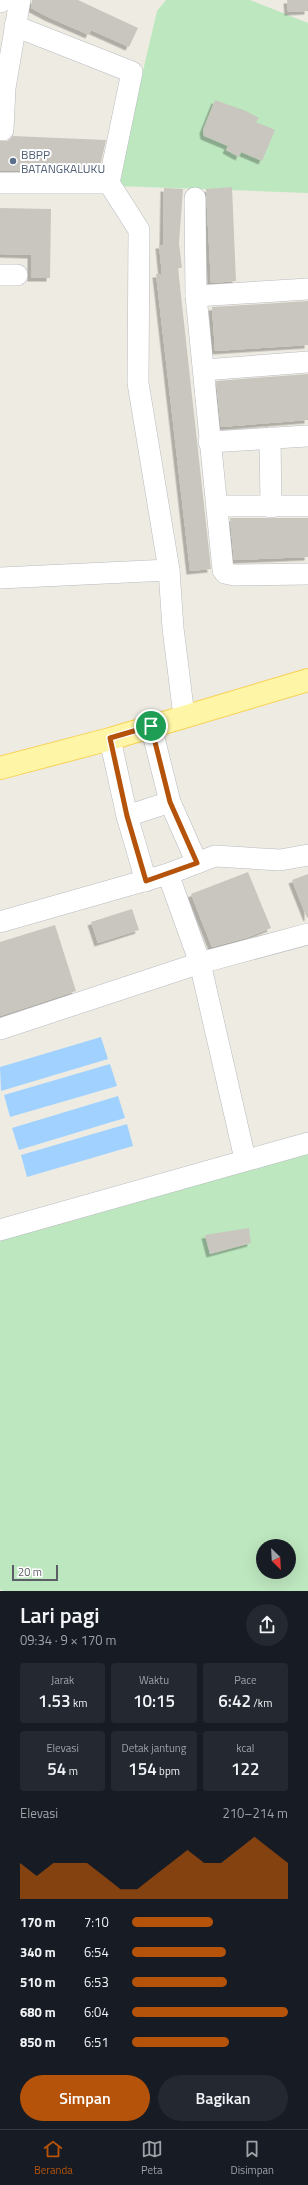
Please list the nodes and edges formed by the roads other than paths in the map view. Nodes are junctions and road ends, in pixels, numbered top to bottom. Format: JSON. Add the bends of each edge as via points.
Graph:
{"nodes":[{"id":1,"x":4,"y":0,"type":"edge"},
{"id":2,"x":20,"y":0,"type":"edge"},
{"id":3,"x":0,"y":2,"type":"edge"},
{"id":4,"x":15,"y":26,"type":"junction"},
{"id":5,"x":2,"y":88,"type":"edge"},
{"id":6,"x":3,"y":130,"type":"dead end"},
{"id":7,"x":0,"y":183,"type":"edge"},
{"id":8,"x":109,"y":183,"type":"junction"},
{"id":9,"x":195,"y":198,"type":"dead end"},
{"id":10,"x":308,"y":289,"type":"edge"},
{"id":11,"x":196,"y":296,"type":"junction"},
{"id":12,"x":308,"y":362,"type":"edge"},
{"id":13,"x":204,"y":370,"type":"junction"},
{"id":14,"x":308,"y":436,"type":"edge"},
{"id":15,"x":270,"y":438,"type":"junction"},
{"id":16,"x":209,"y":442,"type":"junction"},
{"id":17,"x":218,"y":506,"type":"junction"},
{"id":18,"x":308,"y":506,"type":"edge"},
{"id":19,"x":271,"y":507,"type":"junction"},
{"id":20,"x":169,"y":570,"type":"junction"},
{"id":21,"x":308,"y":574,"type":"edge"},
{"id":22,"x":0,"y":578,"type":"edge"},
{"id":23,"x":308,"y":680,"type":"edge"},
{"id":24,"x":184,"y":716,"type":"junction"},
{"id":25,"x":151,"y":726,"type":"junction"},
{"id":26,"x":110,"y":738,"type":"junction"},
{"id":27,"x":0,"y":768,"type":"edge"},
{"id":28,"x":170,"y":802,"type":"junction"},
{"id":29,"x":127,"y":816,"type":"junction"},
{"id":30,"x":308,"y":855,"type":"edge"},
{"id":31,"x":197,"y":863,"type":"junction"},
{"id":32,"x":168,"y":874,"type":"junction"},
{"id":33,"x":146,"y":881,"type":"junction"},
{"id":34,"x":0,"y":922,"type":"edge"},
{"id":35,"x":308,"y":934,"type":"edge"},
{"id":36,"x":200,"y":963,"type":"junction"},
{"id":37,"x":0,"y":1029,"type":"edge"},
{"id":38,"x":308,"y":1143,"type":"edge"},
{"id":39,"x":245,"y":1159,"type":"junction"},
{"id":40,"x":0,"y":1230,"type":"edge"}],
"edges":[{"from":1,"to":3,"type":"street"},
{"from":2,"to":4,"type":"street"},
{"from":4,"to":5,"type":"street"},
{"from":4,"to":8,"type":"street","via":[[132,72]]},
{"from":5,"to":6,"type":"street"},
{"from":7,"to":8,"type":"street"},
{"from":8,"to":20,"type":"street","via":[[139,230],[138,384]]},
{"from":9,"to":11,"type":"street"},
{"from":10,"to":11,"type":"street"},
{"from":11,"to":13,"type":"street"},
{"from":12,"to":13,"type":"street"},
{"from":13,"to":16,"type":"street"},
{"from":14,"to":15,"type":"street"},
{"from":15,"to":16,"type":"street"},
{"from":15,"to":19,"type":"street"},
{"from":16,"to":17,"type":"street"},
{"from":17,"to":19,"type":"street"},
{"from":17,"to":21,"type":"street","via":[[222,570],[225,573]]},
{"from":18,"to":19,"type":"street"},
{"from":20,"to":22,"type":"street"},
{"from":20,"to":24,"type":"street"},
{"from":23,"to":24,"type":"main road"},
{"from":24,"to":25,"type":"main road"},
{"from":25,"to":26,"type":"main road"},
{"from":25,"to":28,"type":"street"},
{"from":26,"to":27,"type":"main road"},
{"from":26,"to":29,"type":"street"},
{"from":28,"to":29,"type":"street"},
{"from":28,"to":31,"type":"street"},
{"from":29,"to":33,"type":"street"},
{"from":30,"to":31,"type":"street","via":[[280,860],[215,856]]},
{"from":31,"to":32,"type":"street"},
{"from":32,"to":33,"type":"street"},
{"from":32,"to":36,"type":"street"},
{"from":33,"to":34,"type":"street"},
{"from":35,"to":36,"type":"street"},
{"from":36,"to":37,"type":"street"},
{"from":36,"to":39,"type":"street"},
{"from":38,"to":39,"type":"street"},
{"from":39,"to":40,"type":"street"}]}
